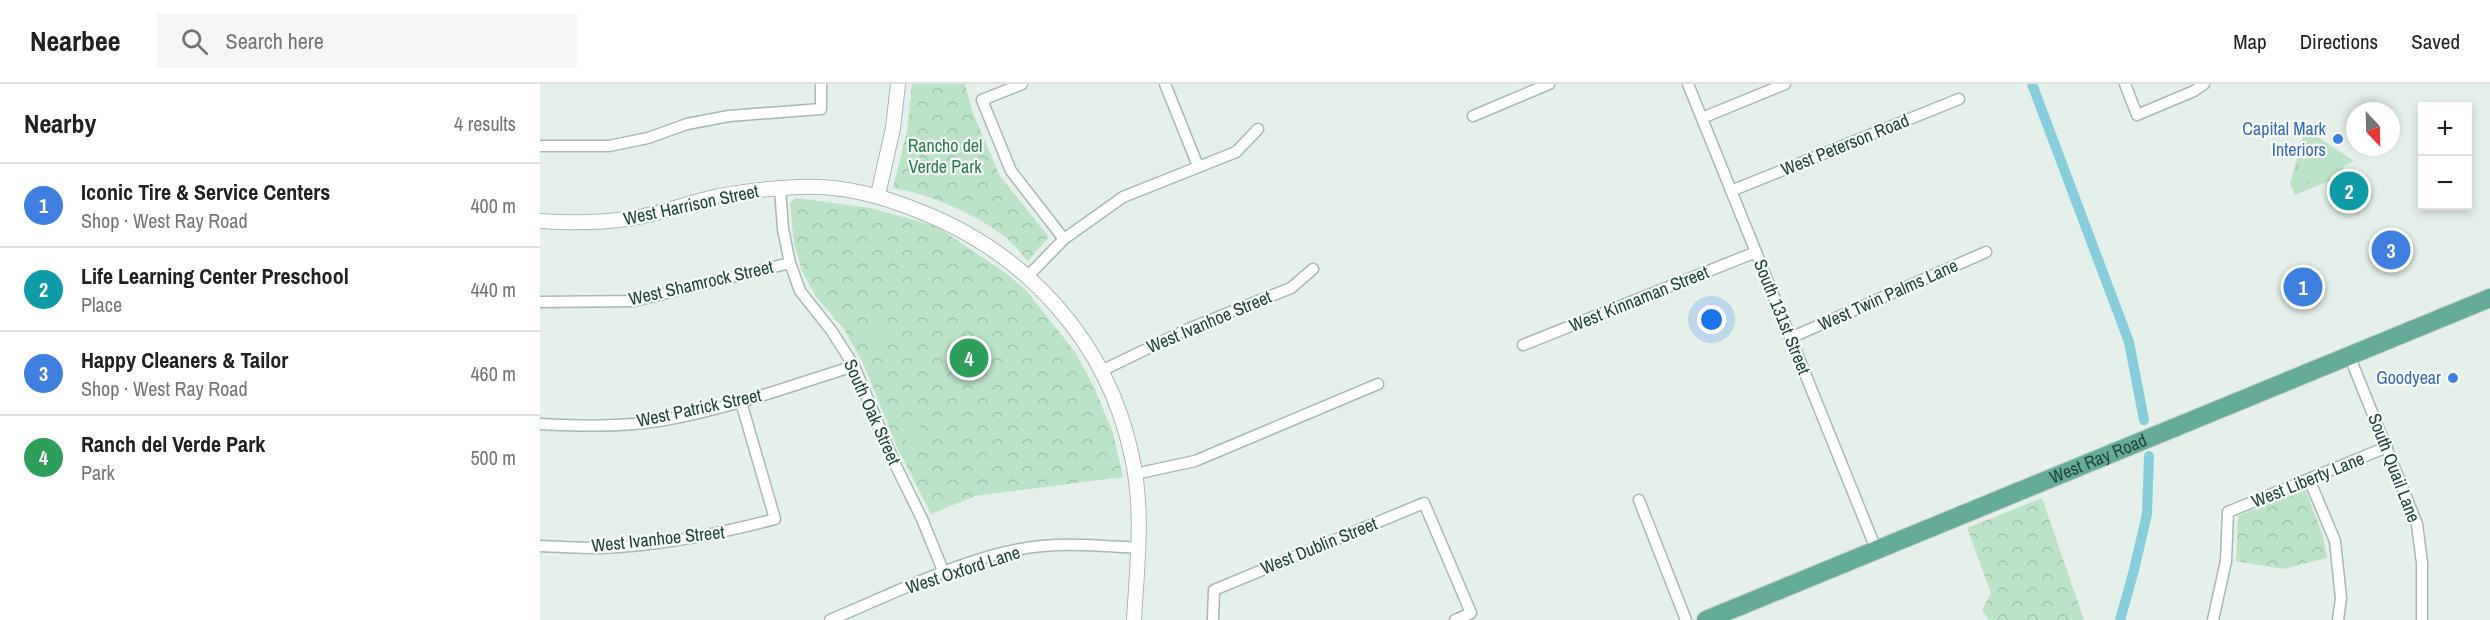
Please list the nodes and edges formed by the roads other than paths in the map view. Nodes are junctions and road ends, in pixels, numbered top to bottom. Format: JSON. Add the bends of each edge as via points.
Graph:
{"nodes":[{"id":1,"x":821,"y":84,"type":"edge"},
{"id":2,"x":898,"y":84,"type":"edge"},
{"id":3,"x":1022,"y":84,"type":"edge"},
{"id":4,"x":1164,"y":84,"type":"edge"},
{"id":5,"x":1549,"y":84,"type":"edge"},
{"id":6,"x":1689,"y":84,"type":"edge"},
{"id":7,"x":1785,"y":84,"type":"edge"},
{"id":8,"x":2125,"y":84,"type":"edge"},
{"id":9,"x":2204,"y":84,"type":"edge"},
{"id":10,"x":1959,"y":99,"type":"dead end"},
{"id":11,"x":1473,"y":116,"type":"dead end"},
{"id":12,"x":1702,"y":118,"type":"junction"},
{"id":13,"x":1258,"y":129,"type":"dead end"},
{"id":14,"x":540,"y":146,"type":"edge"},
{"id":15,"x":1198,"y":166,"type":"junction"},
{"id":16,"x":780,"y":188,"type":"junction"},
{"id":17,"x":1731,"y":191,"type":"junction"},
{"id":18,"x":878,"y":195,"type":"junction"},
{"id":19,"x":540,"y":220,"type":"edge"},
{"id":20,"x":1064,"y":239,"type":"junction"},
{"id":21,"x":1756,"y":252,"type":"junction"},
{"id":22,"x":1986,"y":252,"type":"dead end"},
{"id":23,"x":789,"y":263,"type":"junction"},
{"id":24,"x":1313,"y":269,"type":"dead end"},
{"id":25,"x":1028,"y":276,"type":"junction"},
{"id":26,"x":2490,"y":297,"type":"edge"},
{"id":27,"x":540,"y":302,"type":"edge"},
{"id":28,"x":1790,"y":338,"type":"junction"},
{"id":29,"x":1523,"y":345,"type":"dead end"},
{"id":30,"x":2349,"y":355,"type":"junction"},
{"id":31,"x":854,"y":366,"type":"junction"},
{"id":32,"x":1101,"y":371,"type":"junction"},
{"id":33,"x":1378,"y":384,"type":"dead end"},
{"id":34,"x":741,"y":402,"type":"junction"},
{"id":35,"x":540,"y":424,"type":"edge"},
{"id":36,"x":2387,"y":447,"type":"junction"},
{"id":37,"x":1135,"y":474,"type":"junction"},
{"id":38,"x":2309,"y":479,"type":"junction"},
{"id":39,"x":1639,"y":500,"type":"dead end"},
{"id":40,"x":540,"y":546,"type":"edge"},
{"id":41,"x":1138,"y":548,"type":"junction"},
{"id":42,"x":1876,"y":549,"type":"junction"},
{"id":43,"x":944,"y":573,"type":"junction"},
{"id":44,"x":830,"y":620,"type":"edge"},
{"id":45,"x":1134,"y":620,"type":"edge"},
{"id":46,"x":1213,"y":620,"type":"edge"},
{"id":47,"x":1455,"y":620,"type":"edge"},
{"id":48,"x":1686,"y":620,"type":"edge"},
{"id":49,"x":1706,"y":620,"type":"edge"},
{"id":50,"x":2213,"y":620,"type":"edge"},
{"id":51,"x":2338,"y":620,"type":"edge"},
{"id":52,"x":2422,"y":620,"type":"edge"}],
"edges":[{"from":1,"to":14,"type":"street","via":[[821,109],[729,116],[609,146]]},
{"from":2,"to":18,"type":"street"},
{"from":3,"to":20,"type":"street","via":[[982,100],[1011,171]]},
{"from":4,"to":15,"type":"street"},
{"from":5,"to":11,"type":"street"},
{"from":6,"to":12,"type":"street","name":"South 131st Street"},
{"from":7,"to":12,"type":"street"},
{"from":8,"to":9,"type":"street","via":[[2137,115]]},
{"from":10,"to":17,"type":"street","name":"West Peterson Road"},
{"from":12,"to":17,"type":"street","name":"South 131st Street"},
{"from":13,"to":15,"type":"street","via":[[1236,152]]},
{"from":15,"to":20,"type":"street","via":[[1123,197]]},
{"from":16,"to":18,"type":"street","name":"West Harrison Street","via":[[835,188]]},
{"from":16,"to":19,"type":"street","name":"West Harrison Street","via":[[716,197],[628,219]]},
{"from":16,"to":23,"type":"street","name":"South Oak Street"},
{"from":17,"to":21,"type":"street","name":"South 131st Street"},
{"from":18,"to":25,"type":"street","name":"West Harrison Street","via":[[963,230],[988,244]]},
{"from":20,"to":25,"type":"street"},
{"from":21,"to":28,"type":"street","name":"South 131st Street"},
{"from":21,"to":29,"type":"street","name":"West Kinnaman Street"},
{"from":22,"to":28,"type":"street","name":"West Twin Palms Lane"},
{"from":23,"to":27,"type":"street","name":"West Shamrock Street","via":[[634,301]]},
{"from":23,"to":31,"type":"street","name":"South Oak Street","via":[[800,291]]},
{"from":24,"to":32,"type":"street","name":"West Ivanhoe Street","via":[[1291,288],[1188,329]]},
{"from":25,"to":32,"type":"street","name":"West Harrison Street","via":[[1061,310]]},
{"from":26,"to":30,"type":"main road","name":"West Ray Road"},
{"from":28,"to":42,"type":"street","name":"South 131st Street"},
{"from":30,"to":36,"type":"street","name":"South Quail Lane"},
{"from":30,"to":42,"type":"main road","name":"West Ray Road"},
{"from":31,"to":34,"type":"street","name":"West Patrick Street"},
{"from":31,"to":43,"type":"street","name":"South Oak Street"},
{"from":32,"to":37,"type":"street","name":"West Harrison Street","via":[[1120,414]]},
{"from":33,"to":37,"type":"street","via":[[1195,461]]},
{"from":34,"to":35,"type":"street","name":"West Patrick Street","via":[[630,424]]},
{"from":34,"to":40,"type":"street","name":"West Ivanhoe Street","via":[[775,519],[728,532],[644,544],[601,548]]},
{"from":36,"to":38,"type":"street","name":"West Liberty Lane"},
{"from":36,"to":52,"type":"street","name":"South Quail Lane","via":[[2417,524]]},
{"from":37,"to":41,"type":"street","name":"West Harrison Street"},
{"from":38,"to":50,"type":"street","name":"West Liberty Lane","via":[[2228,512],[2226,561]]},
{"from":38,"to":51,"type":"street","via":[[2335,541],[2341,598]]},
{"from":39,"to":48,"type":"street"},
{"from":41,"to":43,"type":"street","name":"West Oxford Lane","via":[[1041,546]]},
{"from":41,"to":45,"type":"street","name":"West Harrison Street"},
{"from":42,"to":49,"type":"main road","name":"West Ray Road"},
{"from":43,"to":44,"type":"street","name":"West Oxford Lane"},
{"from":46,"to":47,"type":"street","name":"West Dublin Street","via":[[1214,590],[1424,503],[1471,613]]}]}
